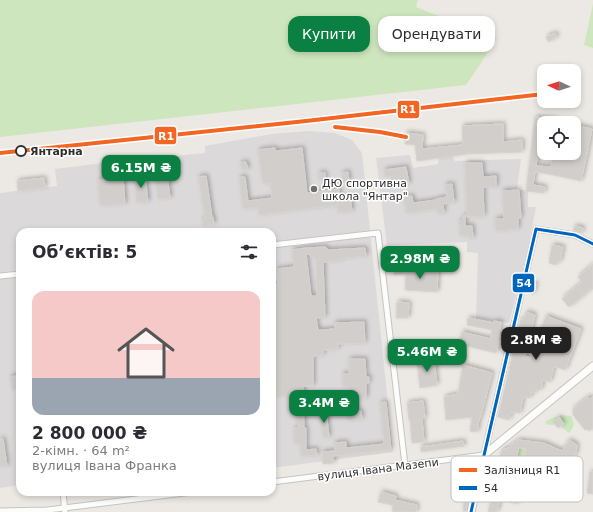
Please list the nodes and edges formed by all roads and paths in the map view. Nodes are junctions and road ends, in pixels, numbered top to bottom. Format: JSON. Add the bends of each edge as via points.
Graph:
{"nodes":[{"id":1,"x":593,"y":244,"type":"edge"},
{"id":2,"x":276,"y":245,"type":"edge"},
{"id":3,"x":16,"y":274,"type":"edge"},
{"id":4,"x":0,"y":276,"type":"edge"},
{"id":5,"x":593,"y":366,"type":"edge"},
{"id":6,"x":484,"y":455,"type":"junction"},
{"id":7,"x":476,"y":456,"type":"edge"},
{"id":8,"x":451,"y":459,"type":"edge"},
{"id":9,"x":405,"y":465,"type":"junction"},
{"id":10,"x":276,"y":481,"type":"edge"},
{"id":11,"x":63,"y":496,"type":"edge"},
{"id":12,"x":164,"y":496,"type":"edge"},
{"id":13,"x":473,"y":502,"type":"edge"},
{"id":14,"x":65,"y":510,"type":"edge"},
{"id":15,"x":0,"y":511,"type":"edge"},
{"id":16,"x":471,"y":512,"type":"edge"}],
"edges":[{"from":1,"to":6,"type":"street","via":[[575,235],[536,229]]},
{"from":2,"to":9,"type":"street","via":[[378,233]]},
{"from":3,"to":4,"type":"street"},
{"from":5,"to":6,"type":"street"},
{"from":6,"to":7,"type":"street","name":"вулиця Івана Мазепи"},
{"from":8,"to":9,"type":"street","name":"вулиця Івана Мазепи"},
{"from":9,"to":10,"type":"street","name":"вулиця Івана Мазепи"},
{"from":11,"to":14,"type":"street"},
{"from":12,"to":14,"type":"street"},
{"from":13,"to":16,"type":"street"},
{"from":14,"to":15,"type":"street"}]}
